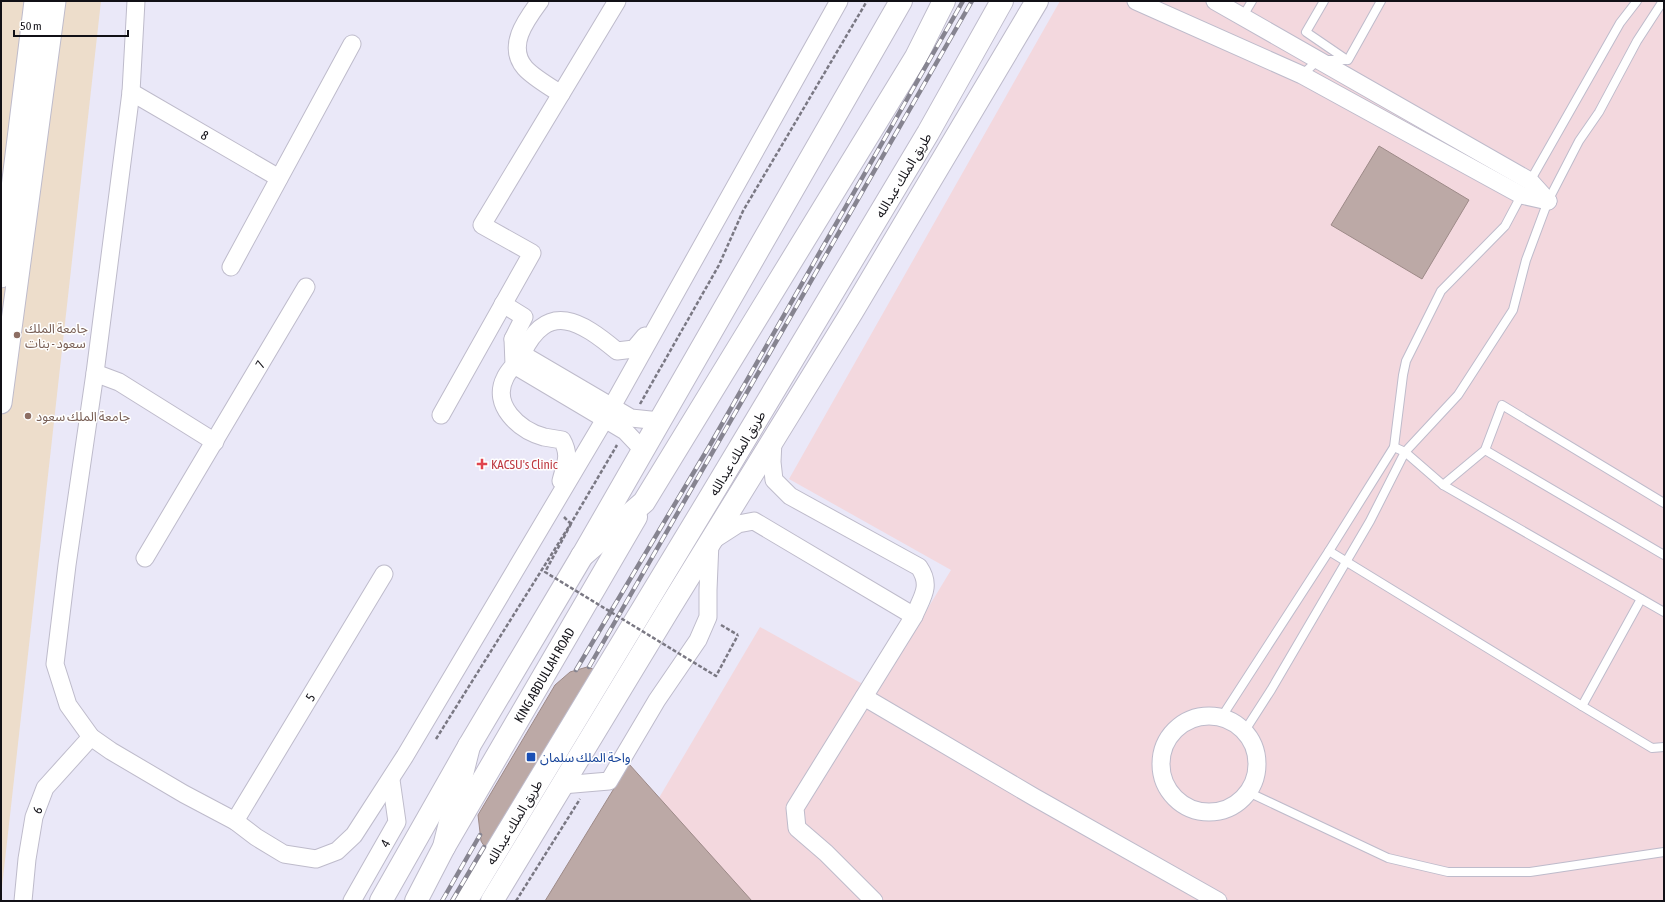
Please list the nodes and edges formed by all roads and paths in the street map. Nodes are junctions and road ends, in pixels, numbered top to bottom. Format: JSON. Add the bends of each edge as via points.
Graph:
{"nodes":[{"id":1,"x":35,"y":1,"type":"edge"},
{"id":2,"x":55,"y":1,"type":"edge"},
{"id":3,"x":136,"y":1,"type":"edge"},
{"id":4,"x":540,"y":1,"type":"edge"},
{"id":5,"x":617,"y":1,"type":"edge"},
{"id":6,"x":839,"y":1,"type":"edge"},
{"id":7,"x":868,"y":1,"type":"edge"},
{"id":8,"x":901,"y":1,"type":"edge"},
{"id":9,"x":944,"y":1,"type":"edge"},
{"id":10,"x":1002,"y":1,"type":"edge"},
{"id":11,"x":1037,"y":1,"type":"edge"},
{"id":12,"x":1136,"y":1,"type":"edge"},
{"id":13,"x":1215,"y":1,"type":"edge"},
{"id":14,"x":1252,"y":1,"type":"edge"},
{"id":15,"x":1324,"y":1,"type":"edge"},
{"id":16,"x":1381,"y":1,"type":"edge"},
{"id":17,"x":1636,"y":1,"type":"edge"},
{"id":18,"x":1663,"y":1,"type":"edge"},
{"id":19,"x":1243,"y":16,"type":"junction"},
{"id":20,"x":352,"y":44,"type":"dead end"},
{"id":21,"x":1318,"y":60,"type":"junction"},
{"id":22,"x":1348,"y":60,"type":"junction"},
{"id":23,"x":1302,"y":75,"type":"junction"},
{"id":24,"x":131,"y":92,"type":"junction"},
{"id":25,"x":561,"y":94,"type":"junction"},
{"id":26,"x":279,"y":178,"type":"junction"},
{"id":27,"x":1530,"y":181,"type":"junction"},
{"id":28,"x":1521,"y":196,"type":"junction"},
{"id":29,"x":1548,"y":201,"type":"junction"},
{"id":30,"x":231,"y":267,"type":"dead end"},
{"id":31,"x":1,"y":277,"type":"edge"},
{"id":32,"x":306,"y":287,"type":"dead end"},
{"id":33,"x":503,"y":304,"type":"junction"},
{"id":34,"x":666,"y":310,"type":"junction"},
{"id":35,"x":518,"y":359,"type":"junction"},
{"id":36,"x":95,"y":373,"type":"junction"},
{"id":37,"x":1,"y":403,"type":"edge"},
{"id":38,"x":608,"y":412,"type":"junction"},
{"id":39,"x":441,"y":415,"type":"dead end"},
{"id":40,"x":660,"y":421,"type":"junction"},
{"id":41,"x":628,"y":424,"type":"junction"},
{"id":42,"x":773,"y":440,"type":"junction"},
{"id":43,"x":215,"y":442,"type":"junction"},
{"id":44,"x":1394,"y":447,"type":"junction"},
{"id":45,"x":643,"y":450,"type":"junction"},
{"id":46,"x":1485,"y":450,"type":"junction"},
{"id":47,"x":1405,"y":452,"type":"junction"},
{"id":48,"x":1443,"y":485,"type":"junction"},
{"id":49,"x":644,"y":502,"type":"junction"},
{"id":50,"x":1664,"y":503,"type":"edge"},
{"id":51,"x":554,"y":505,"type":"junction"},
{"id":52,"x":571,"y":524,"type":"junction"},
{"id":53,"x":710,"y":542,"type":"junction"},
{"id":54,"x":1329,"y":551,"type":"junction"},
{"id":55,"x":1664,"y":555,"type":"edge"},
{"id":56,"x":582,"y":556,"type":"junction"},
{"id":57,"x":145,"y":558,"type":"dead end"},
{"id":58,"x":1346,"y":562,"type":"junction"},
{"id":59,"x":384,"y":574,"type":"dead end"},
{"id":60,"x":1641,"y":599,"type":"junction"},
{"id":61,"x":1664,"y":612,"type":"edge"},
{"id":62,"x":914,"y":616,"type":"junction"},
{"id":63,"x":738,"y":635,"type":"dead end"},
{"id":64,"x":864,"y":697,"type":"junction"},
{"id":65,"x":1582,"y":706,"type":"junction"},
{"id":66,"x":1220,"y":718,"type":"junction"},
{"id":67,"x":1244,"y":732,"type":"junction"},
{"id":68,"x":91,"y":737,"type":"junction"},
{"id":69,"x":432,"y":745,"type":"dead end"},
{"id":70,"x":469,"y":746,"type":"junction"},
{"id":71,"x":1664,"y":746,"type":"edge"},
{"id":72,"x":391,"y":780,"type":"junction"},
{"id":73,"x":562,"y":784,"type":"junction"},
{"id":74,"x":1248,"y":792,"type":"junction"},
{"id":75,"x":582,"y":796,"type":"dead end"},
{"id":76,"x":235,"y":821,"type":"junction"},
{"id":77,"x":444,"y":847,"type":"junction"},
{"id":78,"x":1664,"y":852,"type":"edge"},
{"id":79,"x":23,"y":901,"type":"edge"},
{"id":80,"x":352,"y":901,"type":"edge"},
{"id":81,"x":381,"y":901,"type":"edge"},
{"id":82,"x":416,"y":901,"type":"edge"},
{"id":83,"x":466,"y":901,"type":"edge"},
{"id":84,"x":492,"y":901,"type":"edge"},
{"id":85,"x":516,"y":901,"type":"edge"},
{"id":86,"x":874,"y":901,"type":"edge"},
{"id":87,"x":1218,"y":901,"type":"edge"}],
"edges":[{"from":1,"to":31,"type":"street"},
{"from":2,"to":37,"type":"street"},
{"from":3,"to":24,"type":"street"},
{"from":4,"to":25,"type":"street","via":[[518,36],[517,54],[526,68]]},
{"from":5,"to":25,"type":"street"},
{"from":6,"to":34,"type":"street"},
{"from":7,"to":41,"type":"path","via":[[743,211],[720,265]]},
{"from":8,"to":40,"type":"main road"},
{"from":9,"to":49,"type":"main road","via":[[916,57]]},
{"from":10,"to":83,"type":"main road","name":"طريق الملك عبدالله","via":[[924,140]]},
{"from":11,"to":42,"type":"main road","via":[[856,306]]},
{"from":12,"to":23,"type":"street"},
{"from":13,"to":19,"type":"street"},
{"from":14,"to":19,"type":"lane"},
{"from":15,"to":22,"type":"lane","via":[[1306,32]]},
{"from":16,"to":22,"type":"lane"},
{"from":17,"to":27,"type":"lane","via":[[1620,23]]},
{"from":18,"to":29,"type":"lane","via":[[1637,41],[1599,112],[1579,141]]},
{"from":19,"to":21,"type":"street"},
{"from":20,"to":26,"type":"street"},
{"from":21,"to":22,"type":"lane"},
{"from":21,"to":23,"type":"lane"},
{"from":21,"to":27,"type":"street"},
{"from":23,"to":28,"type":"street"},
{"from":24,"to":26,"type":"street","name":"8"},
{"from":24,"to":36,"type":"street"},
{"from":25,"to":33,"type":"street","via":[[482,225],[532,253]]},
{"from":26,"to":30,"type":"street"},
{"from":27,"to":28,"type":"lane"},
{"from":27,"to":29,"type":"street"},
{"from":28,"to":29,"type":"street"},
{"from":28,"to":44,"type":"lane","via":[[1505,226],[1441,291],[1406,361]]},
{"from":29,"to":47,"type":"lane","via":[[1526,260],[1513,310],[1458,395]]},
{"from":32,"to":43,"type":"street","name":"7"},
{"from":33,"to":35,"type":"street","via":[[524,317],[513,339]]},
{"from":33,"to":39,"type":"street"},
{"from":34,"to":35,"type":"street","via":[[634,350],[617,351],[580,324],[561,320],[540,329],[529,340]]},
{"from":34,"to":38,"type":"street"},
{"from":35,"to":38,"type":"street"},
{"from":35,"to":51,"type":"street","via":[[505,377],[500,392],[503,405],[521,426],[543,437],[562,440],[567,450]]},
{"from":36,"to":43,"type":"street","via":[[119,382]]},
{"from":36,"to":68,"type":"street","via":[[55,664],[68,705]]},
{"from":38,"to":41,"type":"street"},
{"from":38,"to":51,"type":"street"},
{"from":40,"to":41,"type":"street"},
{"from":40,"to":45,"type":"main road"},
{"from":41,"to":45,"type":"street"},
{"from":41,"to":52,"type":"path"},
{"from":42,"to":53,"type":"main road"},
{"from":42,"to":62,"type":"street","via":[[774,480],[790,496],[919,567],[925,576],[926,588]]},
{"from":43,"to":57,"type":"street","name":"7"},
{"from":44,"to":47,"type":"lane"},
{"from":44,"to":54,"type":"lane"},
{"from":45,"to":56,"type":"main road"},
{"from":46,"to":48,"type":"lane"},
{"from":46,"to":50,"type":"lane","via":[[1502,405]]},
{"from":46,"to":55,"type":"lane"},
{"from":47,"to":48,"type":"lane"},
{"from":47,"to":58,"type":"lane"},
{"from":48,"to":60,"type":"lane"},
{"from":49,"to":56,"type":"main road"},
{"from":49,"to":77,"type":"main road","name":"KING ABDULLAH ROAD"},
{"from":51,"to":72,"type":"street"},
{"from":52,"to":63,"type":"path","bridge":true,"via":[[545,572],[716,676]]},
{"from":52,"to":69,"type":"path"},
{"from":53,"to":62,"type":"street","via":[[738,524],[754,521]]},
{"from":53,"to":73,"type":"main road"},
{"from":53,"to":73,"type":"street","via":[[708,617],[698,640],[657,700],[609,781]]},
{"from":54,"to":58,"type":"lane"},
{"from":54,"to":66,"type":"lane"},
{"from":56,"to":70,"type":"main road"},
{"from":58,"to":65,"type":"lane"},
{"from":58,"to":67,"type":"lane"},
{"from":59,"to":76,"type":"street","name":"5"},
{"from":60,"to":61,"type":"lane"},
{"from":60,"to":65,"type":"lane"},
{"from":62,"to":64,"type":"street"},
{"from":64,"to":86,"type":"street","via":[[795,808],[797,828]]},
{"from":64,"to":87,"type":"street"},
{"from":65,"to":71,"type":"lane","via":[[1652,748]]},
{"from":66,"to":67,"type":"street","via":[[1233,723]]},
{"from":66,"to":74,"type":"street","via":[[1210,716],[1189,720],[1173,732],[1163,749],[1163,779],[1170,793],[1180,803],[1194,810],[1209,813],[1224,810],[1237,803]]},
{"from":67,"to":74,"type":"street","via":[[1252,742],[1257,761],[1254,781]]},
{"from":68,"to":76,"type":"street","via":[[184,794]]},
{"from":68,"to":79,"type":"street","name":"6","via":[[45,788],[34,817]]},
{"from":70,"to":77,"type":"main road"},
{"from":70,"to":81,"type":"main road"},
{"from":72,"to":76,"type":"street","via":[[354,835],[337,851],[316,859],[284,854]]},
{"from":72,"to":80,"type":"street","name":"4","via":[[397,822]]},
{"from":73,"to":84,"type":"main road"},
{"from":74,"to":78,"type":"lane","via":[[1388,858],[1448,872],[1530,872]]},
{"from":75,"to":85,"type":"path"},
{"from":77,"to":82,"type":"main road"}]}
